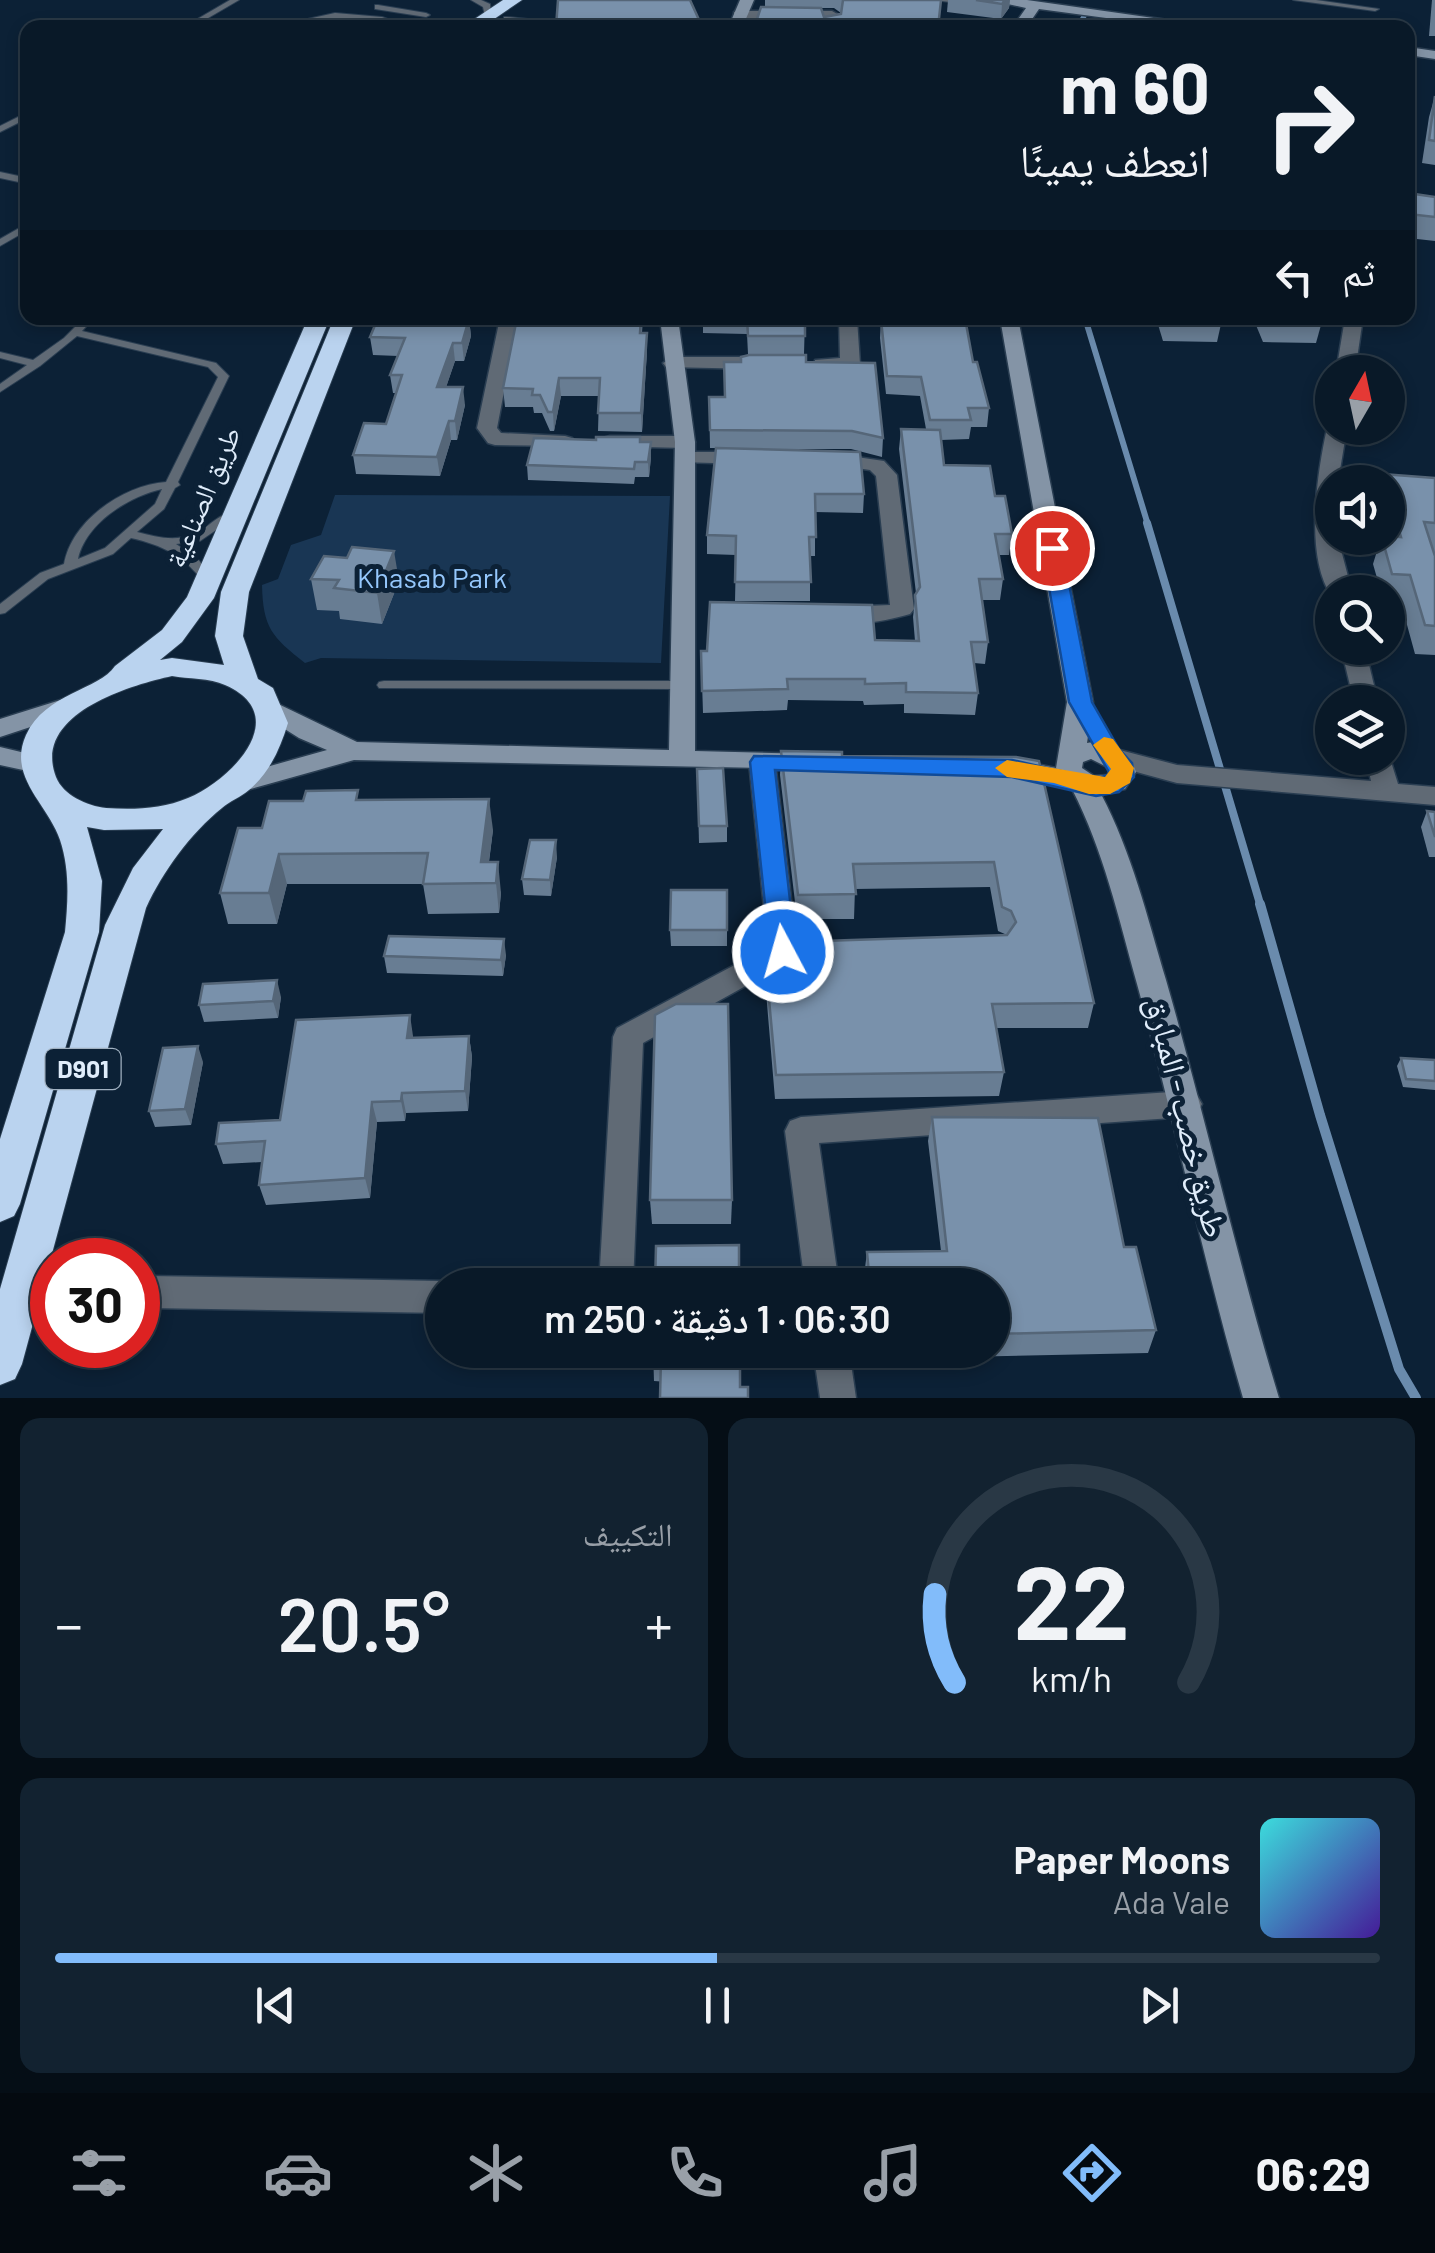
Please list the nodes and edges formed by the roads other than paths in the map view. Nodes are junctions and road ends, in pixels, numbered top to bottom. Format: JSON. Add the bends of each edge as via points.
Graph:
{"nodes":[{"id":1,"x":235,"y":0,"type":"edge"},
{"id":2,"x":419,"y":0,"type":"edge"},
{"id":3,"x":475,"y":0,"type":"edge"},
{"id":4,"x":514,"y":0,"type":"edge"},
{"id":5,"x":538,"y":0,"type":"edge"},
{"id":6,"x":936,"y":0,"type":"edge"},
{"id":7,"x":950,"y":0,"type":"edge"},
{"id":8,"x":996,"y":0,"type":"edge"},
{"id":9,"x":1150,"y":0,"type":"edge"},
{"id":10,"x":1297,"y":0,"type":"edge"},
{"id":11,"x":1035,"y":5,"type":"junction"},
{"id":12,"x":378,"y":8,"type":"dead end"},
{"id":13,"x":1375,"y":9,"type":"dead end"},
{"id":14,"x":404,"y":12,"type":"junction"},
{"id":15,"x":426,"y":15,"type":"dead end"},
{"id":16,"x":1140,"y":18,"type":"junction"},
{"id":17,"x":199,"y":20,"type":"edge"},
{"id":18,"x":306,"y":20,"type":"edge"},
{"id":19,"x":361,"y":20,"type":"edge"},
{"id":20,"x":496,"y":20,"type":"edge"},
{"id":21,"x":764,"y":20,"type":"edge"},
{"id":22,"x":831,"y":20,"type":"edge"},
{"id":23,"x":1025,"y":20,"type":"edge"},
{"id":24,"x":1156,"y":20,"type":"edge"},
{"id":25,"x":6,"y":235,"type":"edge"},
{"id":26,"x":0,"y":243,"type":"edge"},
{"id":27,"x":83,"y":325,"type":"edge"},
{"id":28,"x":317,"y":325,"type":"edge"},
{"id":29,"x":342,"y":325,"type":"edge"},
{"id":30,"x":508,"y":325,"type":"edge"},
{"id":31,"x":670,"y":325,"type":"edge"},
{"id":32,"x":848,"y":325,"type":"edge"},
{"id":33,"x":1010,"y":325,"type":"edge"},
{"id":34,"x":1353,"y":325,"type":"edge"},
{"id":35,"x":76,"y":333,"type":"junction"},
{"id":36,"x":0,"y":355,"type":"edge"},
{"id":37,"x":1349,"y":355,"type":"edge"},
{"id":38,"x":673,"y":362,"type":"junction"},
{"id":39,"x":36,"y":364,"type":"junction"},
{"id":40,"x":0,"y":389,"type":"edge"},
{"id":41,"x":1334,"y":445,"type":"edge"},
{"id":42,"x":685,"y":450,"type":"junction"},
{"id":43,"x":765,"y":458,"type":"edge"},
{"id":44,"x":805,"y":458,"type":"edge"},
{"id":45,"x":174,"y":485,"type":"junction"},
{"id":46,"x":240,"y":509,"type":"junction"},
{"id":47,"x":129,"y":534,"type":"junction"},
{"id":48,"x":165,"y":542,"type":"junction"},
{"id":49,"x":70,"y":567,"type":"junction"},
{"id":50,"x":1336,"y":575,"type":"edge"},
{"id":51,"x":208,"y":580,"type":"junction"},
{"id":52,"x":0,"y":610,"type":"edge"},
{"id":53,"x":814,"y":614,"type":"edge"},
{"id":54,"x":117,"y":679,"type":"junction"},
{"id":55,"x":244,"y":680,"type":"junction"},
{"id":56,"x":384,"y":685,"type":"dead end"},
{"id":57,"x":684,"y":685,"type":"junction"},
{"id":58,"x":1080,"y":702,"type":"junction"},
{"id":59,"x":70,"y":705,"type":"junction"},
{"id":60,"x":270,"y":708,"type":"junction"},
{"id":61,"x":0,"y":728,"type":"edge"},
{"id":62,"x":354,"y":751,"type":"junction"},
{"id":63,"x":0,"y":756,"type":"edge"},
{"id":64,"x":682,"y":760,"type":"junction"},
{"id":65,"x":762,"y":762,"type":"junction"},
{"id":66,"x":37,"y":764,"type":"junction"},
{"id":67,"x":839,"y":764,"type":"edge"},
{"id":68,"x":1003,"y":768,"type":"edge"},
{"id":69,"x":1076,"y":769,"type":"junction"},
{"id":70,"x":1115,"y":769,"type":"junction"},
{"id":71,"x":1383,"y":775,"type":"edge"},
{"id":72,"x":227,"y":792,"type":"junction"},
{"id":73,"x":1387,"y":792,"type":"junction"},
{"id":74,"x":1435,"y":796,"type":"edge"},
{"id":75,"x":60,"y":805,"type":"junction"},
{"id":76,"x":1110,"y":836,"type":"junction"},
{"id":77,"x":821,"y":951,"type":"edge"},
{"id":78,"x":783,"y":952,"type":"junction"},
{"id":79,"x":1186,"y":1104,"type":"junction"},
{"id":80,"x":0,"y":1204,"type":"edge"},
{"id":81,"x":617,"y":1268,"type":"edge"},
{"id":82,"x":820,"y":1268,"type":"edge"},
{"id":83,"x":160,"y":1292,"type":"edge"},
{"id":84,"x":425,"y":1297,"type":"edge"},
{"id":85,"x":0,"y":1364,"type":"edge"},
{"id":86,"x":834,"y":1368,"type":"edge"},
{"id":87,"x":838,"y":1398,"type":"edge"},
{"id":88,"x":1261,"y":1398,"type":"edge"}],
"edges":[{"from":1,"to":17,"type":"lane"},
{"from":2,"to":14,"type":"lane"},
{"from":3,"to":20,"type":"lane"},
{"from":4,"to":20,"type":"highway"},
{"from":5,"to":20,"type":"highway"},
{"from":6,"to":7,"type":"lane"},
{"from":8,"to":11,"type":"main road"},
{"from":9,"to":16,"type":"main road"},
{"from":10,"to":13,"type":"lane"},
{"from":11,"to":16,"type":"main road"},
{"from":11,"to":23,"type":"main road"},
{"from":12,"to":14,"type":"lane"},
{"from":14,"to":15,"type":"lane"},
{"from":16,"to":24,"type":"main road"},
{"from":18,"to":19,"type":"lane"},
{"from":21,"to":22,"type":"street","via":[[832,15]]},
{"from":25,"to":26,"type":"lane"},
{"from":27,"to":35,"type":"lane"},
{"from":28,"to":46,"type":"highway","name":"طريق الصناعية"},
{"from":29,"to":55,"type":"highway","via":[[234,592],[229,636]]},
{"from":30,"to":42,"type":"street","via":[[488,428],[495,439]]},
{"from":31,"to":38,"type":"main road"},
{"from":32,"to":38,"type":"street","via":[[850,364]]},
{"from":33,"to":58,"type":"main road"},
{"from":34,"to":37,"type":"street"},
{"from":35,"to":39,"type":"lane"},
{"from":35,"to":45,"type":"lane","via":[[223,371]]},
{"from":36,"to":39,"type":"lane"},
{"from":38,"to":42,"type":"main road"},
{"from":39,"to":40,"type":"lane"},
{"from":41,"to":50,"type":"street","via":[[1326,532]]},
{"from":42,"to":43,"type":"street"},
{"from":42,"to":57,"type":"main road","via":[[694,612]]},
{"from":44,"to":53,"type":"street","via":[[851,459],[886,475],[902,609]]},
{"from":45,"to":47,"type":"lane"},
{"from":45,"to":49,"type":"lane","via":[[130,494],[78,539]]},
{"from":46,"to":48,"type":"lane","via":[[196,538]]},
{"from":46,"to":51,"type":"highway","name":"طريق الصناعية"},
{"from":47,"to":48,"type":"lane"},
{"from":47,"to":49,"type":"lane","via":[[109,551]]},
{"from":48,"to":51,"type":"lane","via":[[188,554]]},
{"from":49,"to":52,"type":"lane","via":[[33,583]]},
{"from":51,"to":54,"type":"highway","name":"طريق الصناعية","via":[[172,636]]},
{"from":54,"to":55,"type":"highway","via":[[185,668]]},
{"from":54,"to":59,"type":"highway"},
{"from":55,"to":60,"type":"highway"},
{"from":56,"to":57,"type":"lane"},
{"from":57,"to":64,"type":"main road"},
{"from":58,"to":69,"type":"main road"},
{"from":58,"to":70,"type":"main road"},
{"from":59,"to":61,"type":"main road"},
{"from":59,"to":66,"type":"highway","via":[[42,740]]},
{"from":60,"to":62,"type":"main road"},
{"from":60,"to":72,"type":"highway","number":"D901","via":[[270,745]]},
{"from":62,"to":64,"type":"main road"},
{"from":62,"to":72,"type":"main road"},
{"from":63,"to":66,"type":"main road"},
{"from":64,"to":65,"type":"main road"},
{"from":65,"to":67,"type":"main road"},
{"from":65,"to":78,"type":"street"},
{"from":66,"to":75,"type":"highway","number":"D901"},
{"from":68,"to":69,"type":"main road"},
{"from":69,"to":70,"type":"main road","via":[[1094,750]]},
{"from":69,"to":76,"type":"main road","name":"طريق خصب - المبارق"},
{"from":70,"to":73,"type":"street"},
{"from":70,"to":76,"type":"main road","name":"طريق خصب - المبارق"},
{"from":71,"to":73,"type":"street"},
{"from":72,"to":75,"type":"highway","via":[[148,820],[85,816]]},
{"from":72,"to":85,"type":"highway","number":"D901","via":[[162,848],[136,888]]},
{"from":73,"to":74,"type":"street"},
{"from":75,"to":80,"type":"highway","number":"D901","via":[[81,844],[88,891],[82,932]]},
{"from":76,"to":79,"type":"main road","name":"طريق خصب - المبارق"},
{"from":77,"to":78,"type":"street"},
{"from":78,"to":81,"type":"street","via":[[628,1037]]},
{"from":79,"to":82,"type":"street","via":[[800,1131]]},
{"from":79,"to":88,"type":"main road","name":"طريق خصب - المبارق"},
{"from":83,"to":84,"type":"street"},
{"from":86,"to":87,"type":"street"}]}
